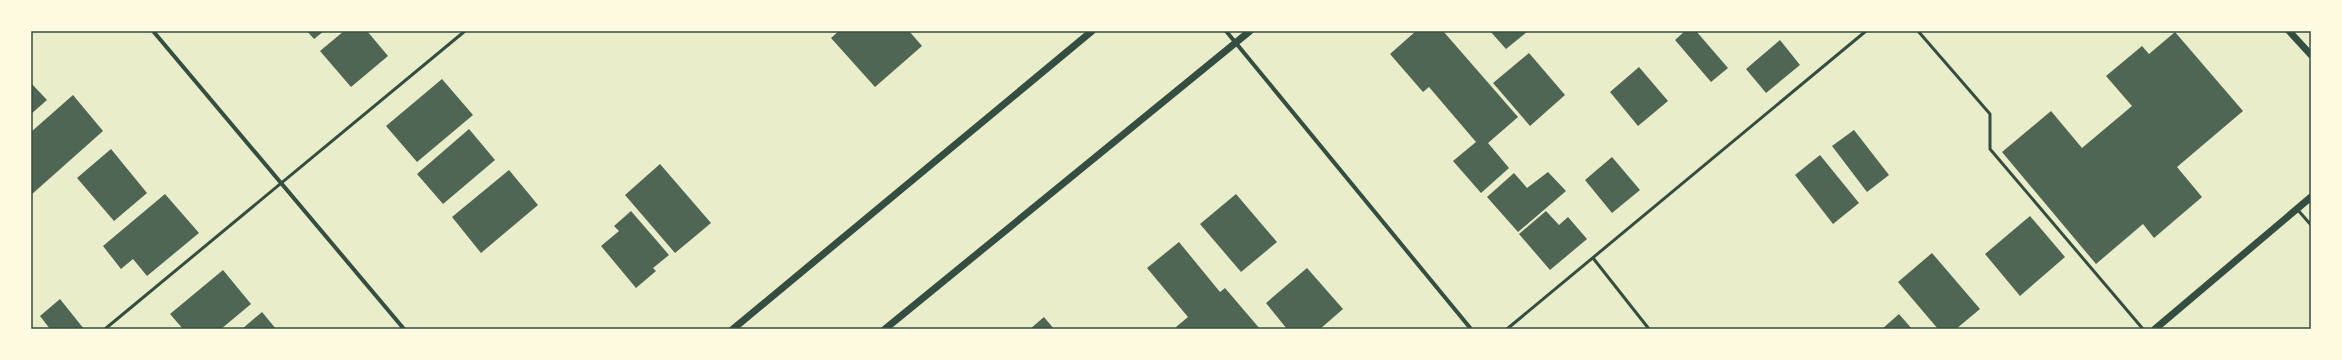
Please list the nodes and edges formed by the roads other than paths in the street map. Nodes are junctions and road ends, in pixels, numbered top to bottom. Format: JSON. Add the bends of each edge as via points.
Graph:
{"nodes":[{"id":1,"x":153,"y":31,"type":"edge"},
{"id":2,"x":465,"y":31,"type":"edge"},
{"id":3,"x":1092,"y":31,"type":"edge"},
{"id":4,"x":1226,"y":31,"type":"edge"},
{"id":5,"x":1250,"y":31,"type":"edge"},
{"id":6,"x":1866,"y":31,"type":"edge"},
{"id":7,"x":1918,"y":31,"type":"edge"},
{"id":8,"x":2289,"y":31,"type":"edge"},
{"id":9,"x":1236,"y":42,"type":"junction"},
{"id":10,"x":2311,"y":55,"type":"edge"},
{"id":11,"x":281,"y":183,"type":"junction"},
{"id":12,"x":2311,"y":197,"type":"edge"},
{"id":13,"x":2296,"y":209,"type":"junction"},
{"id":14,"x":2311,"y":225,"type":"edge"},
{"id":15,"x":1593,"y":258,"type":"junction"},
{"id":16,"x":105,"y":329,"type":"edge"},
{"id":17,"x":404,"y":329,"type":"edge"},
{"id":18,"x":732,"y":329,"type":"edge"},
{"id":19,"x":885,"y":329,"type":"edge"},
{"id":20,"x":1471,"y":329,"type":"edge"},
{"id":21,"x":1507,"y":329,"type":"edge"},
{"id":22,"x":1649,"y":329,"type":"edge"},
{"id":23,"x":2143,"y":329,"type":"edge"},
{"id":24,"x":2155,"y":329,"type":"edge"}],
"edges":[{"from":1,"to":11,"type":"street"},
{"from":2,"to":11,"type":"lane"},
{"from":3,"to":18,"type":"street"},
{"from":4,"to":9,"type":"street"},
{"from":5,"to":9,"type":"street"},
{"from":6,"to":15,"type":"lane"},
{"from":7,"to":23,"type":"lane","via":[[1990,114],[1990,149]]},
{"from":8,"to":10,"type":"street"},
{"from":9,"to":19,"type":"street"},
{"from":9,"to":20,"type":"street"},
{"from":11,"to":16,"type":"lane"},
{"from":11,"to":17,"type":"street"},
{"from":12,"to":13,"type":"street"},
{"from":13,"to":14,"type":"lane"},
{"from":13,"to":24,"type":"street"},
{"from":15,"to":21,"type":"lane"},
{"from":15,"to":22,"type":"lane"}]}
